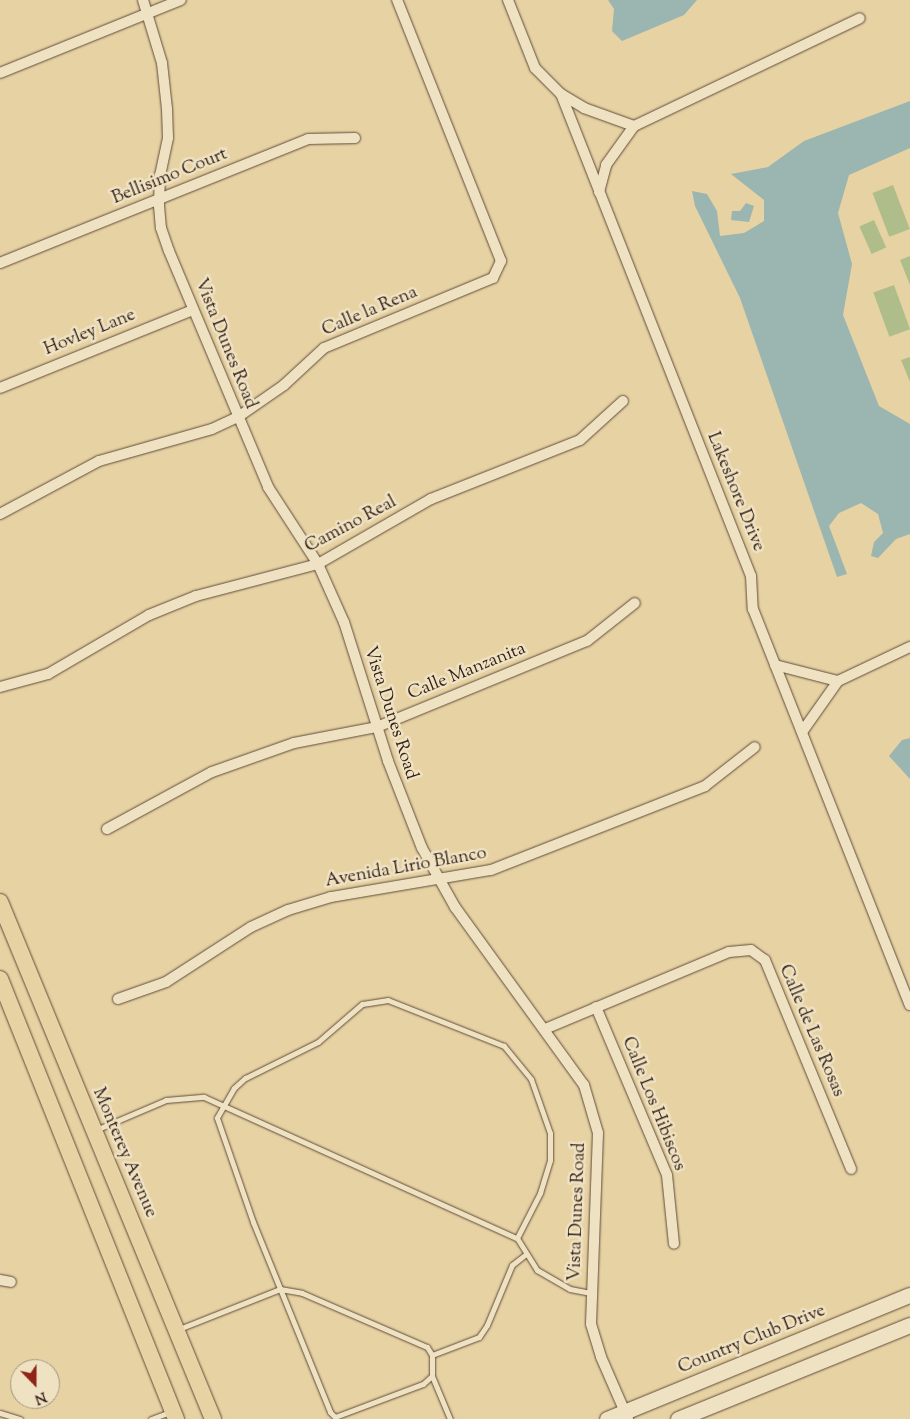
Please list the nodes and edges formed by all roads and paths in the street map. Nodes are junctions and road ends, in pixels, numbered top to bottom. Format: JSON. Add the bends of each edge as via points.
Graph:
{"nodes":[{"id":1,"x":143,"y":0,"type":"edge"},
{"id":2,"x":181,"y":0,"type":"edge"},
{"id":3,"x":397,"y":0,"type":"edge"},
{"id":4,"x":508,"y":0,"type":"edge"},
{"id":5,"x":148,"y":13,"type":"junction"},
{"id":6,"x":860,"y":18,"type":"dead end"},
{"id":7,"x":0,"y":73,"type":"edge"},
{"id":8,"x":561,"y":94,"type":"junction"},
{"id":9,"x":634,"y":126,"type":"junction"},
{"id":10,"x":355,"y":138,"type":"dead end"},
{"id":11,"x":598,"y":192,"type":"junction"},
{"id":12,"x":159,"y":199,"type":"junction"},
{"id":13,"x":0,"y":263,"type":"edge"},
{"id":14,"x":193,"y":310,"type":"junction"},
{"id":15,"x":0,"y":388,"type":"edge"},
{"id":16,"x":623,"y":401,"type":"dead end"},
{"id":17,"x":238,"y":417,"type":"junction"},
{"id":18,"x":0,"y":514,"type":"edge"},
{"id":19,"x":318,"y":564,"type":"junction"},
{"id":20,"x":635,"y":603,"type":"dead end"},
{"id":21,"x":910,"y":647,"type":"edge"},
{"id":22,"x":775,"y":665,"type":"junction"},
{"id":23,"x":838,"y":681,"type":"junction"},
{"id":24,"x":0,"y":687,"type":"edge"},
{"id":25,"x":377,"y":727,"type":"junction"},
{"id":26,"x":802,"y":732,"type":"junction"},
{"id":27,"x":755,"y":748,"type":"dead end"},
{"id":28,"x":107,"y":829,"type":"dead end"},
{"id":29,"x":440,"y":880,"type":"junction"},
{"id":30,"x":0,"y":903,"type":"edge"},
{"id":31,"x":0,"y":979,"type":"edge"},
{"id":32,"x":118,"y":999,"type":"dead end"},
{"id":33,"x":910,"y":1005,"type":"edge"},
{"id":34,"x":596,"y":1007,"type":"junction"},
{"id":35,"x":545,"y":1029,"type":"junction"},
{"id":36,"x":224,"y":1106,"type":"junction"},
{"id":37,"x":92,"y":1131,"type":"junction"},
{"id":38,"x":851,"y":1169,"type":"dead end"},
{"id":39,"x":517,"y":1238,"type":"junction"},
{"id":40,"x":674,"y":1244,"type":"dead end"},
{"id":41,"x":525,"y":1255,"type":"junction"},
{"id":42,"x":0,"y":1280,"type":"edge"},
{"id":43,"x":11,"y":1282,"type":"dead end"},
{"id":44,"x":280,"y":1289,"type":"junction"},
{"id":45,"x":591,"y":1293,"type":"junction"},
{"id":46,"x":910,"y":1295,"type":"edge"},
{"id":47,"x":910,"y":1325,"type":"edge"},
{"id":48,"x":176,"y":1330,"type":"junction"},
{"id":49,"x":432,"y":1356,"type":"junction"},
{"id":50,"x":432,"y":1376,"type":"junction"},
{"id":51,"x":0,"y":1414,"type":"edge"},
{"id":52,"x":175,"y":1415,"type":"edge"},
{"id":53,"x":627,"y":1416,"type":"edge"},
{"id":54,"x":20,"y":1419,"type":"edge"},
{"id":55,"x":151,"y":1419,"type":"edge"},
{"id":56,"x":213,"y":1419,"type":"edge"},
{"id":57,"x":450,"y":1419,"type":"edge"},
{"id":58,"x":608,"y":1419,"type":"edge"},
{"id":59,"x":678,"y":1419,"type":"edge"}],
"edges":[{"from":1,"to":5,"type":"street","name":"Vista Dunes Road"},
{"from":2,"to":5,"type":"street"},
{"from":3,"to":17,"type":"street","name":"Calle la Rena","via":[[501,261],[493,278],[324,348],[284,385]]},
{"from":4,"to":8,"type":"street","name":"Lakeshore Drive","via":[[536,68]]},
{"from":5,"to":7,"type":"street"},
{"from":5,"to":12,"type":"street","name":"Vista Dunes Road","via":[[162,63],[167,109],[168,138],[160,175]]},
{"from":6,"to":9,"type":"street"},
{"from":8,"to":9,"type":"street","via":[[584,108]]},
{"from":8,"to":11,"type":"street","name":"Lakeshore Drive"},
{"from":9,"to":11,"type":"street","via":[[606,165]]},
{"from":10,"to":12,"type":"street","name":"Bellisimo Court","via":[[308,139]]},
{"from":11,"to":22,"type":"street","name":"Lakeshore Drive","via":[[751,576],[753,609]]},
{"from":12,"to":13,"type":"street","name":"Bellisimo Court"},
{"from":12,"to":14,"type":"street","name":"Vista Dunes Road","via":[[161,228]]},
{"from":14,"to":15,"type":"street","name":"Hovley Lane"},
{"from":14,"to":17,"type":"street","name":"Vista Dunes Road"},
{"from":16,"to":19,"type":"street","name":"Camino Real","via":[[580,440],[431,499]]},
{"from":17,"to":18,"type":"street","name":"Calle la Rena","via":[[212,429],[99,460]]},
{"from":17,"to":19,"type":"street","name":"Vista Dunes Road","via":[[268,487]]},
{"from":19,"to":24,"type":"street","name":"Camino Real","via":[[196,596],[149,615],[48,674]]},
{"from":19,"to":25,"type":"street","name":"Vista Dunes Road","via":[[344,622]]},
{"from":20,"to":25,"type":"street","name":"Calle Manzanita","via":[[587,641]]},
{"from":21,"to":23,"type":"street"},
{"from":22,"to":23,"type":"street"},
{"from":22,"to":26,"type":"street","name":"Lakeshore Drive"},
{"from":23,"to":26,"type":"street"},
{"from":25,"to":28,"type":"street","name":"Calle Manzanita","via":[[294,743],[236,762],[160,798]]},
{"from":25,"to":29,"type":"street","name":"Vista Dunes Road","via":[[405,809]]},
{"from":26,"to":33,"type":"street","name":"Lakeshore Drive"},
{"from":27,"to":29,"type":"street","name":"Avenida Lirio Blanco","via":[[705,786],[491,870]]},
{"from":29,"to":32,"type":"street","name":"Avenida Lirio Blanco","via":[[331,897],[288,910],[251,927],[166,982]]},
{"from":29,"to":35,"type":"street","name":"Vista Dunes Road"},
{"from":30,"to":37,"type":"main road","name":"Monterey Avenue"},
{"from":31,"to":52,"type":"main road"},
{"from":34,"to":35,"type":"street","name":"Calle de Las Rosas"},
{"from":34,"to":38,"type":"street","name":"Calle de Las Rosas","via":[[729,952],[752,950],[765,960]]},
{"from":34,"to":40,"type":"street","name":"Calle Los Hibiscos","via":[[667,1175]]},
{"from":35,"to":45,"type":"street","name":"Vista Dunes Road","via":[[584,1085],[598,1132]]},
{"from":36,"to":37,"type":"lane","via":[[204,1097],[166,1100]]},
{"from":36,"to":39,"type":"lane"},
{"from":36,"to":39,"type":"lane","via":[[234,1088],[245,1078],[318,1042],[362,1004],[388,1000],[504,1046],[532,1079],[550,1133],[550,1160],[540,1193]]},
{"from":36,"to":44,"type":"lane","via":[[217,1118]]},
{"from":37,"to":48,"type":"main road","name":"Monterey Avenue"},
{"from":39,"to":41,"type":"lane"},
{"from":41,"to":45,"type":"lane","via":[[552,1280]]},
{"from":41,"to":49,"type":"lane","via":[[512,1265],[487,1326],[479,1337]]},
{"from":42,"to":43,"type":"street"},
{"from":44,"to":48,"type":"lane"},
{"from":44,"to":49,"type":"lane","via":[[302,1293],[427,1347]]},
{"from":44,"to":50,"type":"lane","via":[[330,1412],[335,1417],[423,1384]]},
{"from":45,"to":53,"type":"street","name":"Vista Dunes Road","via":[[591,1324],[601,1357]]},
{"from":46,"to":53,"type":"main road","name":"Country Club Drive"},
{"from":47,"to":59,"type":"main road"},
{"from":48,"to":56,"type":"main road","name":"Monterey Avenue"},
{"from":49,"to":50,"type":"lane"},
{"from":50,"to":57,"type":"lane"},
{"from":51,"to":54,"type":"lane"},
{"from":52,"to":55,"type":"lane"},
{"from":53,"to":58,"type":"main road","name":"Country Club Drive"}]}
